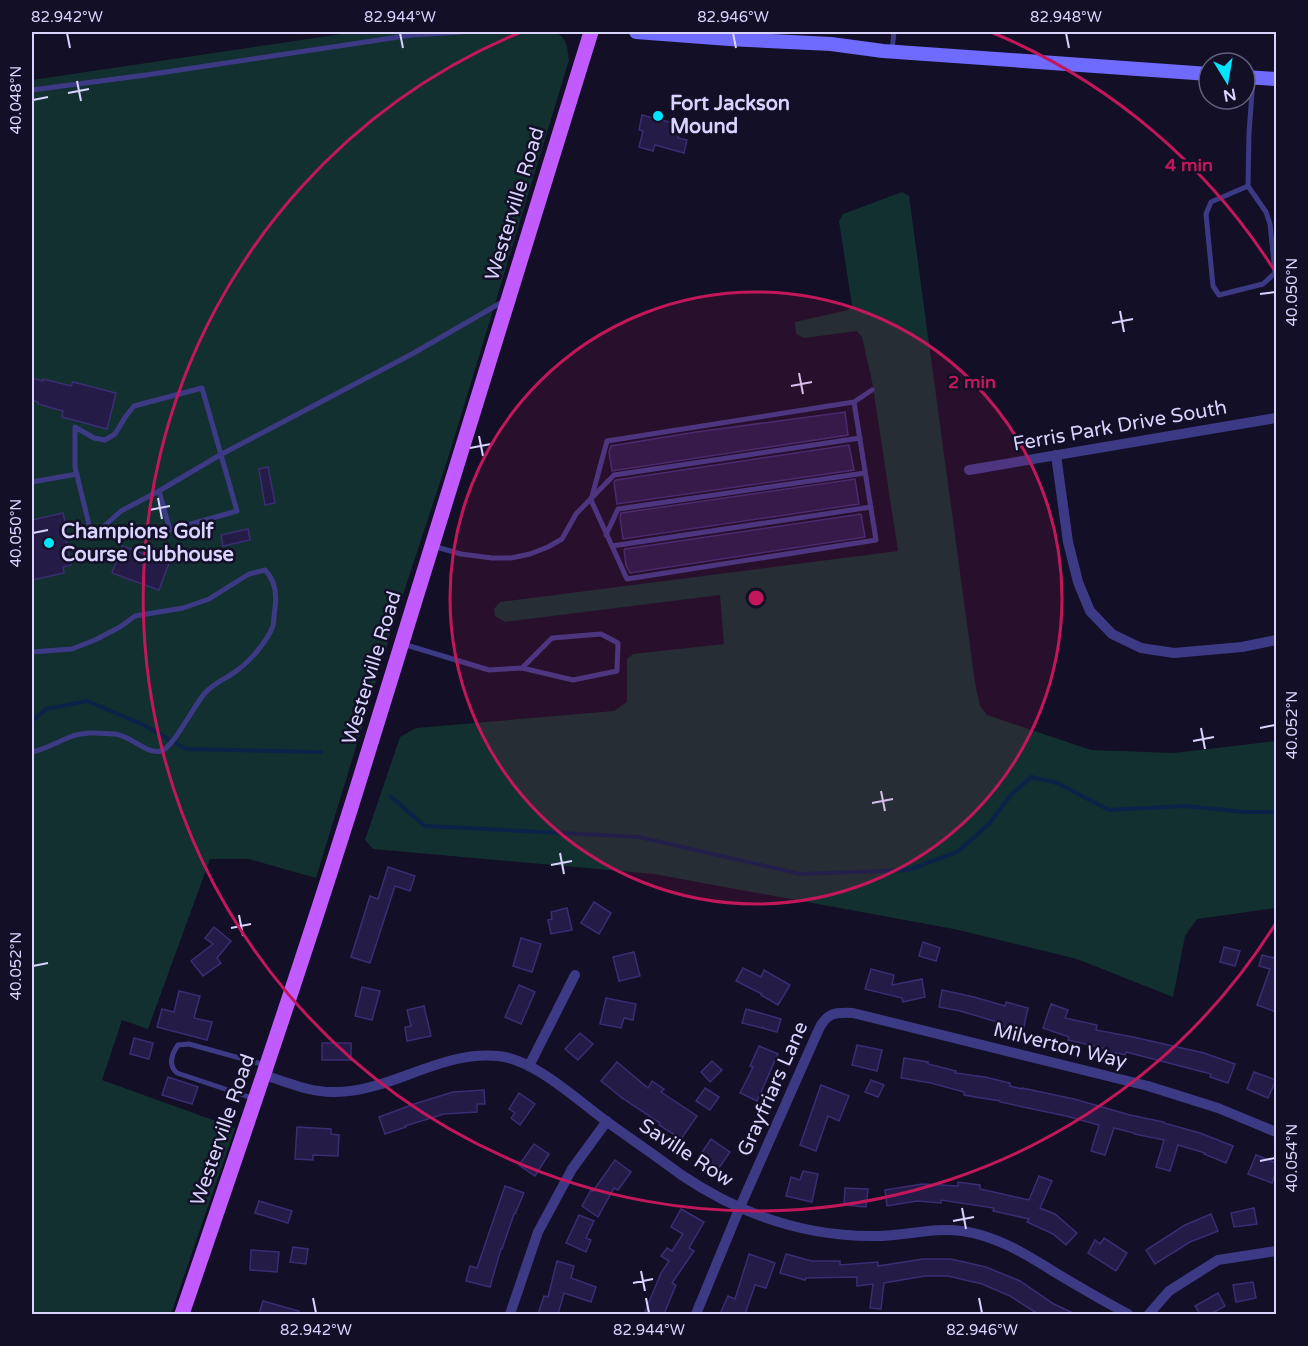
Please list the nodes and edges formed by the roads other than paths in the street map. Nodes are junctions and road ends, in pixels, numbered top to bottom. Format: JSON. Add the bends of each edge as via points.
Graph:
{"nodes":[{"id":1,"x":461,"y":32,"type":"edge"},
{"id":2,"x":591,"y":32,"type":"edge"},
{"id":3,"x":645,"y":32,"type":"edge"},
{"id":4,"x":894,"y":32,"type":"edge"},
{"id":5,"x":718,"y":35,"type":"edge"},
{"id":6,"x":892,"y":52,"type":"junction"},
{"id":7,"x":1197,"y":73,"type":"edge"},
{"id":8,"x":1257,"y":78,"type":"edge"},
{"id":9,"x":1276,"y":79,"type":"edge"},
{"id":10,"x":32,"y":90,"type":"edge"},
{"id":11,"x":1249,"y":111,"type":"edge"},
{"id":12,"x":1248,"y":186,"type":"junction"},
{"id":13,"x":507,"y":300,"type":"junction"},
{"id":14,"x":872,"y":390,"type":"dead end"},
{"id":15,"x":854,"y":402,"type":"junction"},
{"id":16,"x":1276,"y":418,"type":"edge"},
{"id":17,"x":860,"y":438,"type":"junction"},
{"id":18,"x":220,"y":455,"type":"junction"},
{"id":19,"x":1056,"y":455,"type":"junction"},
{"id":20,"x":969,"y":470,"type":"dead end"},
{"id":21,"x":866,"y":472,"type":"junction"},
{"id":22,"x":77,"y":474,"type":"junction"},
{"id":23,"x":32,"y":482,"type":"edge"},
{"id":24,"x":159,"y":491,"type":"junction"},
{"id":25,"x":591,"y":500,"type":"junction"},
{"id":26,"x":871,"y":507,"type":"junction"},
{"id":27,"x":606,"y":535,"type":"junction"},
{"id":28,"x":431,"y":546,"type":"junction"},
{"id":29,"x":612,"y":546,"type":"junction"},
{"id":30,"x":1276,"y":640,"type":"edge"},
{"id":31,"x":402,"y":644,"type":"junction"},
{"id":32,"x":32,"y":652,"type":"edge"},
{"id":33,"x":522,"y":668,"type":"junction"},
{"id":34,"x":32,"y":752,"type":"edge"},
{"id":35,"x":575,"y":975,"type":"dead end"},
{"id":36,"x":831,"y":1015,"type":"joint"},
{"id":37,"x":529,"y":1066,"type":"junction"},
{"id":38,"x":266,"y":1071,"type":"junction"},
{"id":39,"x":256,"y":1099,"type":"junction"},
{"id":40,"x":607,"y":1121,"type":"junction"},
{"id":41,"x":1276,"y":1132,"type":"edge"},
{"id":42,"x":740,"y":1207,"type":"junction"},
{"id":43,"x":1276,"y":1251,"type":"edge"},
{"id":44,"x":185,"y":1314,"type":"edge"},
{"id":45,"x":510,"y":1314,"type":"edge"},
{"id":46,"x":696,"y":1314,"type":"edge"},
{"id":47,"x":1128,"y":1314,"type":"edge"},
{"id":48,"x":1149,"y":1314,"type":"edge"}],
"edges":[{"from":1,"to":10,"type":"lane","via":[[412,34]]},
{"from":2,"to":13,"type":"main road","name":"Westerville Road"},
{"from":3,"to":5,"type":"main road"},
{"from":4,"to":6,"type":"lane"},
{"from":5,"to":6,"type":"main road"},
{"from":6,"to":7,"type":"main road"},
{"from":8,"to":9,"type":"main road"},
{"from":11,"to":12,"type":"lane"},
{"from":12,"to":12,"type":"lane","via":[[1270,224],[1275,273],[1263,284],[1219,295],[1214,286],[1206,214],[1211,202]]},
{"from":13,"to":18,"type":"lane"},
{"from":13,"to":28,"type":"main road","name":"Westerville Road"},
{"from":14,"to":15,"type":"lane"},
{"from":15,"to":17,"type":"lane"},
{"from":15,"to":25,"type":"lane","via":[[607,441]]},
{"from":16,"to":19,"type":"street","name":"Ferris Park Drive South"},
{"from":17,"to":21,"type":"lane"},
{"from":17,"to":25,"type":"lane","via":[[614,475]]},
{"from":18,"to":22,"type":"lane","via":[[202,388],[134,406],[116,434],[105,440],[75,427]]},
{"from":18,"to":24,"type":"lane"},
{"from":18,"to":24,"type":"lane","via":[[237,511],[170,530]]},
{"from":19,"to":20,"type":"street","name":"Ferris Park Drive South"},
{"from":19,"to":30,"type":"street","via":[[1068,542],[1078,582],[1090,611],[1112,634],[1142,648],[1174,653]]},
{"from":21,"to":26,"type":"lane"},
{"from":21,"to":27,"type":"lane","via":[[618,509]]},
{"from":22,"to":23,"type":"lane"},
{"from":22,"to":24,"type":"lane","via":[[92,537],[121,511]]},
{"from":25,"to":27,"type":"lane"},
{"from":25,"to":28,"type":"lane","via":[[576,514],[562,539],[530,554],[492,558]]},
{"from":26,"to":29,"type":"lane"},
{"from":26,"to":29,"type":"lane","via":[[876,540],[627,579]]},
{"from":27,"to":29,"type":"lane"},
{"from":28,"to":31,"type":"main road","name":"Westerville Road"},
{"from":31,"to":33,"type":"lane","via":[[489,670]]},
{"from":31,"to":38,"type":"main road","name":"Westerville Road"},
{"from":32,"to":34,"type":"lane","via":[[72,649],[135,616],[209,599],[249,574],[265,570],[277,596],[273,626],[258,651],[205,693],[165,749],[149,751],[121,735],[92,732]]},
{"from":33,"to":33,"type":"lane","via":[[573,680],[617,671],[618,643],[601,634],[552,638]]},
{"from":35,"to":37,"type":"street"},
{"from":36,"to":41,"type":"street","name":"Milverton Way","via":[[853,1013],[1148,1086]]},
{"from":36,"to":42,"type":"street","name":"Grayfriars Lane","via":[[822,1022]]},
{"from":37,"to":38,"type":"street","name":"Saville Row","via":[[499,1056],[479,1056],[458,1059],[373,1087],[332,1093],[295,1085]]},
{"from":37,"to":40,"type":"street","name":"Saville Row"},
{"from":38,"to":39,"type":"main road","name":"Westerville Road"},
{"from":38,"to":39,"type":"lane","via":[[189,1044],[176,1048],[171,1066],[177,1073]]},
{"from":39,"to":44,"type":"main road","name":"Westerville Road"},
{"from":40,"to":42,"type":"street","name":"Saville Row","via":[[701,1188]]},
{"from":40,"to":45,"type":"street","via":[[572,1168],[542,1223]]},
{"from":42,"to":46,"type":"street","name":"Grayfriars Lane"},
{"from":42,"to":47,"type":"street","name":"Saville Row","via":[[815,1232],[874,1236],[938,1230],[988,1237]]},
{"from":43,"to":48,"type":"street","via":[[1218,1260],[1169,1291]]}]}
